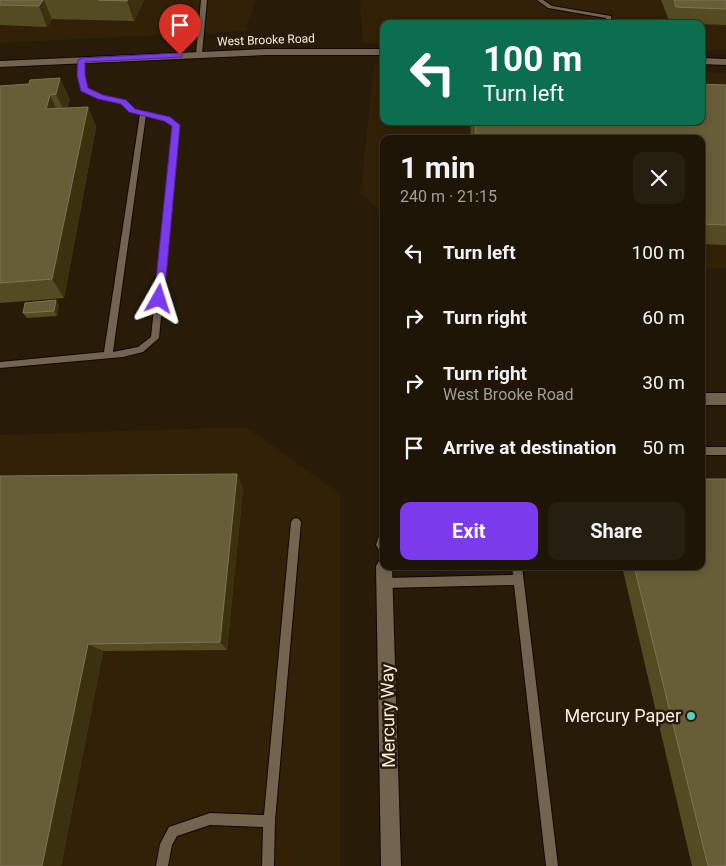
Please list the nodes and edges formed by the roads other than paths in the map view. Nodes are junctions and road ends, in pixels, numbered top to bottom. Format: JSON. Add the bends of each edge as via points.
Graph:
{"nodes":[{"id":1,"x":204,"y":0,"type":"edge"},
{"id":2,"x":540,"y":0,"type":"edge"},
{"id":3,"x":609,"y":20,"type":"edge"},
{"id":4,"x":380,"y":52,"type":"edge"},
{"id":5,"x":199,"y":54,"type":"junction"},
{"id":6,"x":81,"y":60,"type":"junction"},
{"id":7,"x":705,"y":61,"type":"edge"},
{"id":8,"x":726,"y":62,"type":"edge"},
{"id":9,"x":0,"y":64,"type":"edge"},
{"id":10,"x":143,"y":114,"type":"junction"},
{"id":11,"x":108,"y":355,"type":"junction"},
{"id":12,"x":0,"y":364,"type":"edge"},
{"id":13,"x":705,"y":399,"type":"edge"},
{"id":14,"x":726,"y":399,"type":"edge"},
{"id":15,"x":705,"y":451,"type":"edge"},
{"id":16,"x":726,"y":451,"type":"edge"},
{"id":17,"x":296,"y":522,"type":"dead end"},
{"id":18,"x":518,"y":570,"type":"edge"},
{"id":19,"x":384,"y":574,"type":"edge"},
{"id":20,"x":519,"y":580,"type":"junction"},
{"id":21,"x":269,"y":821,"type":"junction"},
{"id":22,"x":162,"y":866,"type":"edge"},
{"id":23,"x":268,"y":866,"type":"edge"},
{"id":24,"x":391,"y":866,"type":"edge"},
{"id":25,"x":552,"y":866,"type":"edge"}],
"edges":[{"from":1,"to":5,"type":"lane"},
{"from":2,"to":3,"type":"lane","via":[[550,7],[609,17]]},
{"from":4,"to":5,"type":"street","name":"West Brooke Road","via":[[315,50]]},
{"from":5,"to":6,"type":"street","name":"West Brooke Road"},
{"from":6,"to":9,"type":"street","name":"West Brooke Road"},
{"from":6,"to":10,"type":"lane","via":[[84,89],[100,97],[123,102]]},
{"from":7,"to":8,"type":"street"},
{"from":10,"to":11,"type":"lane"},
{"from":10,"to":11,"type":"lane","via":[[167,119],[176,125],[155,338],[140,350]]},
{"from":11,"to":12,"type":"lane"},
{"from":13,"to":14,"type":"street"},
{"from":15,"to":16,"type":"lane"},
{"from":17,"to":21,"type":"lane"},
{"from":18,"to":20,"type":"lane"},
{"from":19,"to":20,"type":"lane"},
{"from":19,"to":24,"type":"street","name":"Mercury Way"},
{"from":20,"to":25,"type":"lane"},
{"from":21,"to":22,"type":"lane","via":[[210,819],[173,831],[166,844]]},
{"from":21,"to":23,"type":"lane"}]}
